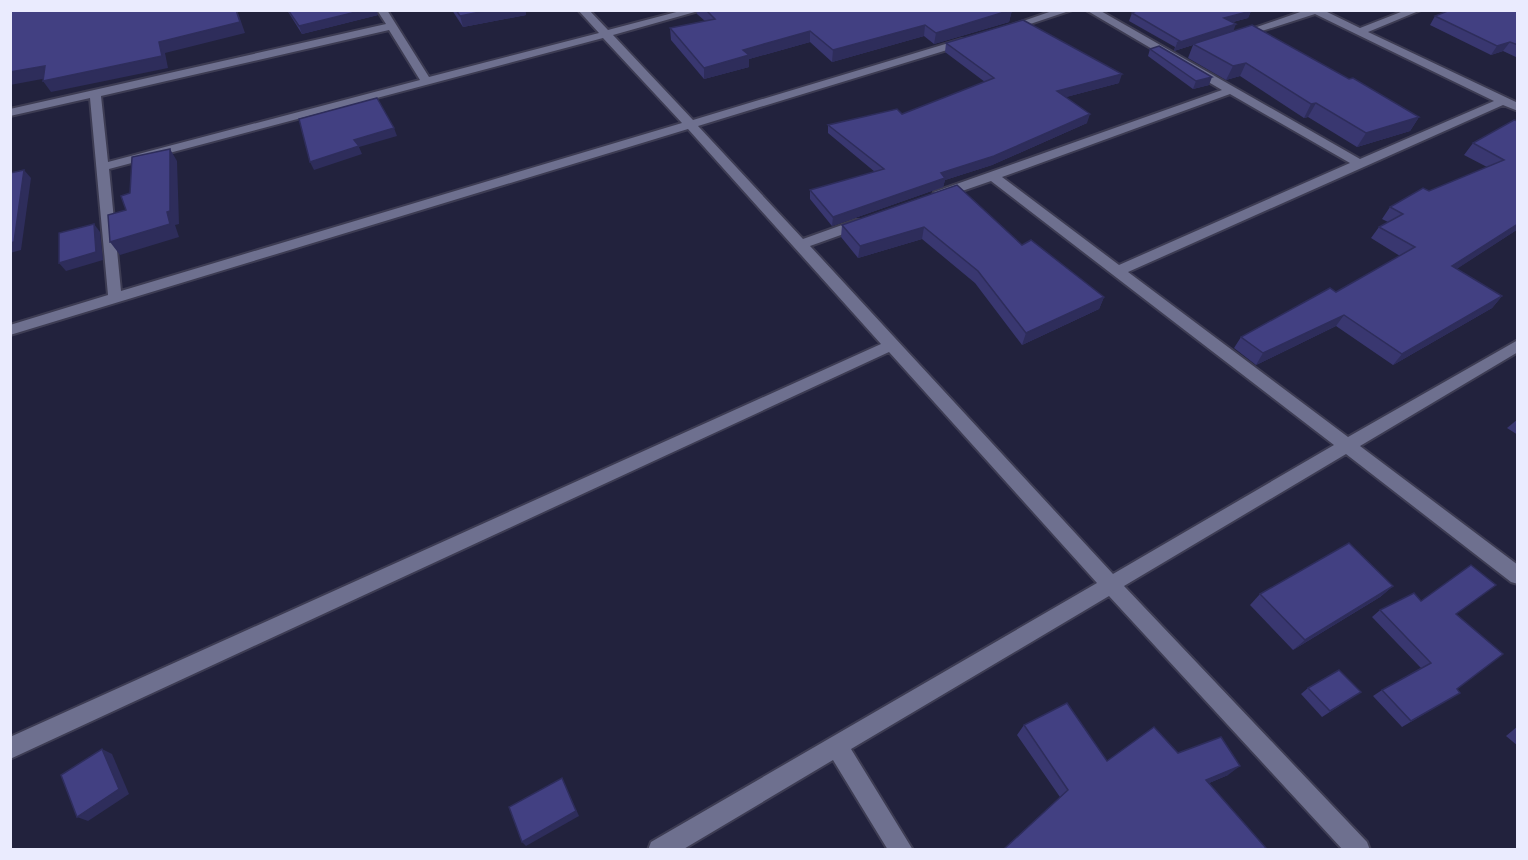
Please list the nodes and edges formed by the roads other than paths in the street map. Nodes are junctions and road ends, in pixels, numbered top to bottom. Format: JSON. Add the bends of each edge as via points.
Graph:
{"nodes":[{"id":1,"x":382,"y":10,"type":"edge"},
{"id":2,"x":584,"y":10,"type":"edge"},
{"id":3,"x":697,"y":10,"type":"edge"},
{"id":4,"x":1066,"y":10,"type":"edge"},
{"id":5,"x":1091,"y":10,"type":"edge"},
{"id":6,"x":1416,"y":10,"type":"edge"},
{"id":7,"x":1315,"y":11,"type":"edge"},
{"id":8,"x":392,"y":26,"type":"junction"},
{"id":9,"x":998,"y":31,"type":"edge"},
{"id":10,"x":1359,"y":32,"type":"junction"},
{"id":11,"x":606,"y":34,"type":"junction"},
{"id":12,"x":975,"y":38,"type":"edge"},
{"id":13,"x":1227,"y":39,"type":"edge"},
{"id":14,"x":427,"y":82,"type":"junction"},
{"id":15,"x":1232,"y":90,"type":"junction"},
{"id":16,"x":95,"y":94,"type":"junction"},
{"id":17,"x":1502,"y":101,"type":"junction"},
{"id":18,"x":1518,"y":108,"type":"edge"},
{"id":19,"x":10,"y":113,"type":"edge"},
{"id":20,"x":690,"y":124,"type":"junction"},
{"id":21,"x":1360,"y":164,"type":"junction"},
{"id":22,"x":102,"y":167,"type":"junction"},
{"id":23,"x":993,"y":176,"type":"junction"},
{"id":24,"x":929,"y":199,"type":"edge"},
{"id":25,"x":875,"y":218,"type":"edge"},
{"id":26,"x":800,"y":245,"type":"junction"},
{"id":27,"x":1117,"y":271,"type":"junction"},
{"id":28,"x":116,"y":298,"type":"junction"},
{"id":29,"x":10,"y":330,"type":"edge"},
{"id":30,"x":892,"y":345,"type":"junction"},
{"id":31,"x":1518,"y":345,"type":"edge"},
{"id":32,"x":1347,"y":445,"type":"junction"},
{"id":33,"x":1518,"y":576,"type":"edge"},
{"id":34,"x":1110,"y":584,"type":"junction"},
{"id":35,"x":836,"y":745,"type":"junction"},
{"id":36,"x":10,"y":748,"type":"edge"},
{"id":37,"x":659,"y":849,"type":"edge"},
{"id":38,"x":902,"y":849,"type":"edge"},
{"id":39,"x":1359,"y":849,"type":"edge"}],
"edges":[{"from":1,"to":8,"type":"street"},
{"from":2,"to":11,"type":"street"},
{"from":3,"to":11,"type":"street"},
{"from":4,"to":9,"type":"street"},
{"from":5,"to":15,"type":"street","via":[[1178,55]]},
{"from":6,"to":10,"type":"street"},
{"from":7,"to":10,"type":"street"},
{"from":7,"to":13,"type":"street"},
{"from":8,"to":14,"type":"street"},
{"from":8,"to":16,"type":"street"},
{"from":10,"to":17,"type":"street"},
{"from":11,"to":14,"type":"street"},
{"from":11,"to":20,"type":"street"},
{"from":12,"to":20,"type":"street"},
{"from":14,"to":22,"type":"street"},
{"from":15,"to":21,"type":"street"},
{"from":15,"to":23,"type":"street"},
{"from":16,"to":19,"type":"street"},
{"from":16,"to":22,"type":"street"},
{"from":17,"to":18,"type":"street"},
{"from":17,"to":21,"type":"street"},
{"from":20,"to":26,"type":"street"},
{"from":20,"to":28,"type":"street"},
{"from":21,"to":27,"type":"street"},
{"from":22,"to":28,"type":"street"},
{"from":23,"to":24,"type":"street"},
{"from":23,"to":27,"type":"street"},
{"from":25,"to":26,"type":"street"},
{"from":26,"to":30,"type":"street"},
{"from":27,"to":32,"type":"street"},
{"from":28,"to":29,"type":"street"},
{"from":30,"to":34,"type":"street"},
{"from":30,"to":36,"type":"street"},
{"from":31,"to":32,"type":"street"},
{"from":32,"to":33,"type":"street"},
{"from":32,"to":34,"type":"street"},
{"from":34,"to":35,"type":"street"},
{"from":34,"to":39,"type":"street"},
{"from":35,"to":37,"type":"street"},
{"from":35,"to":38,"type":"street"}]}
